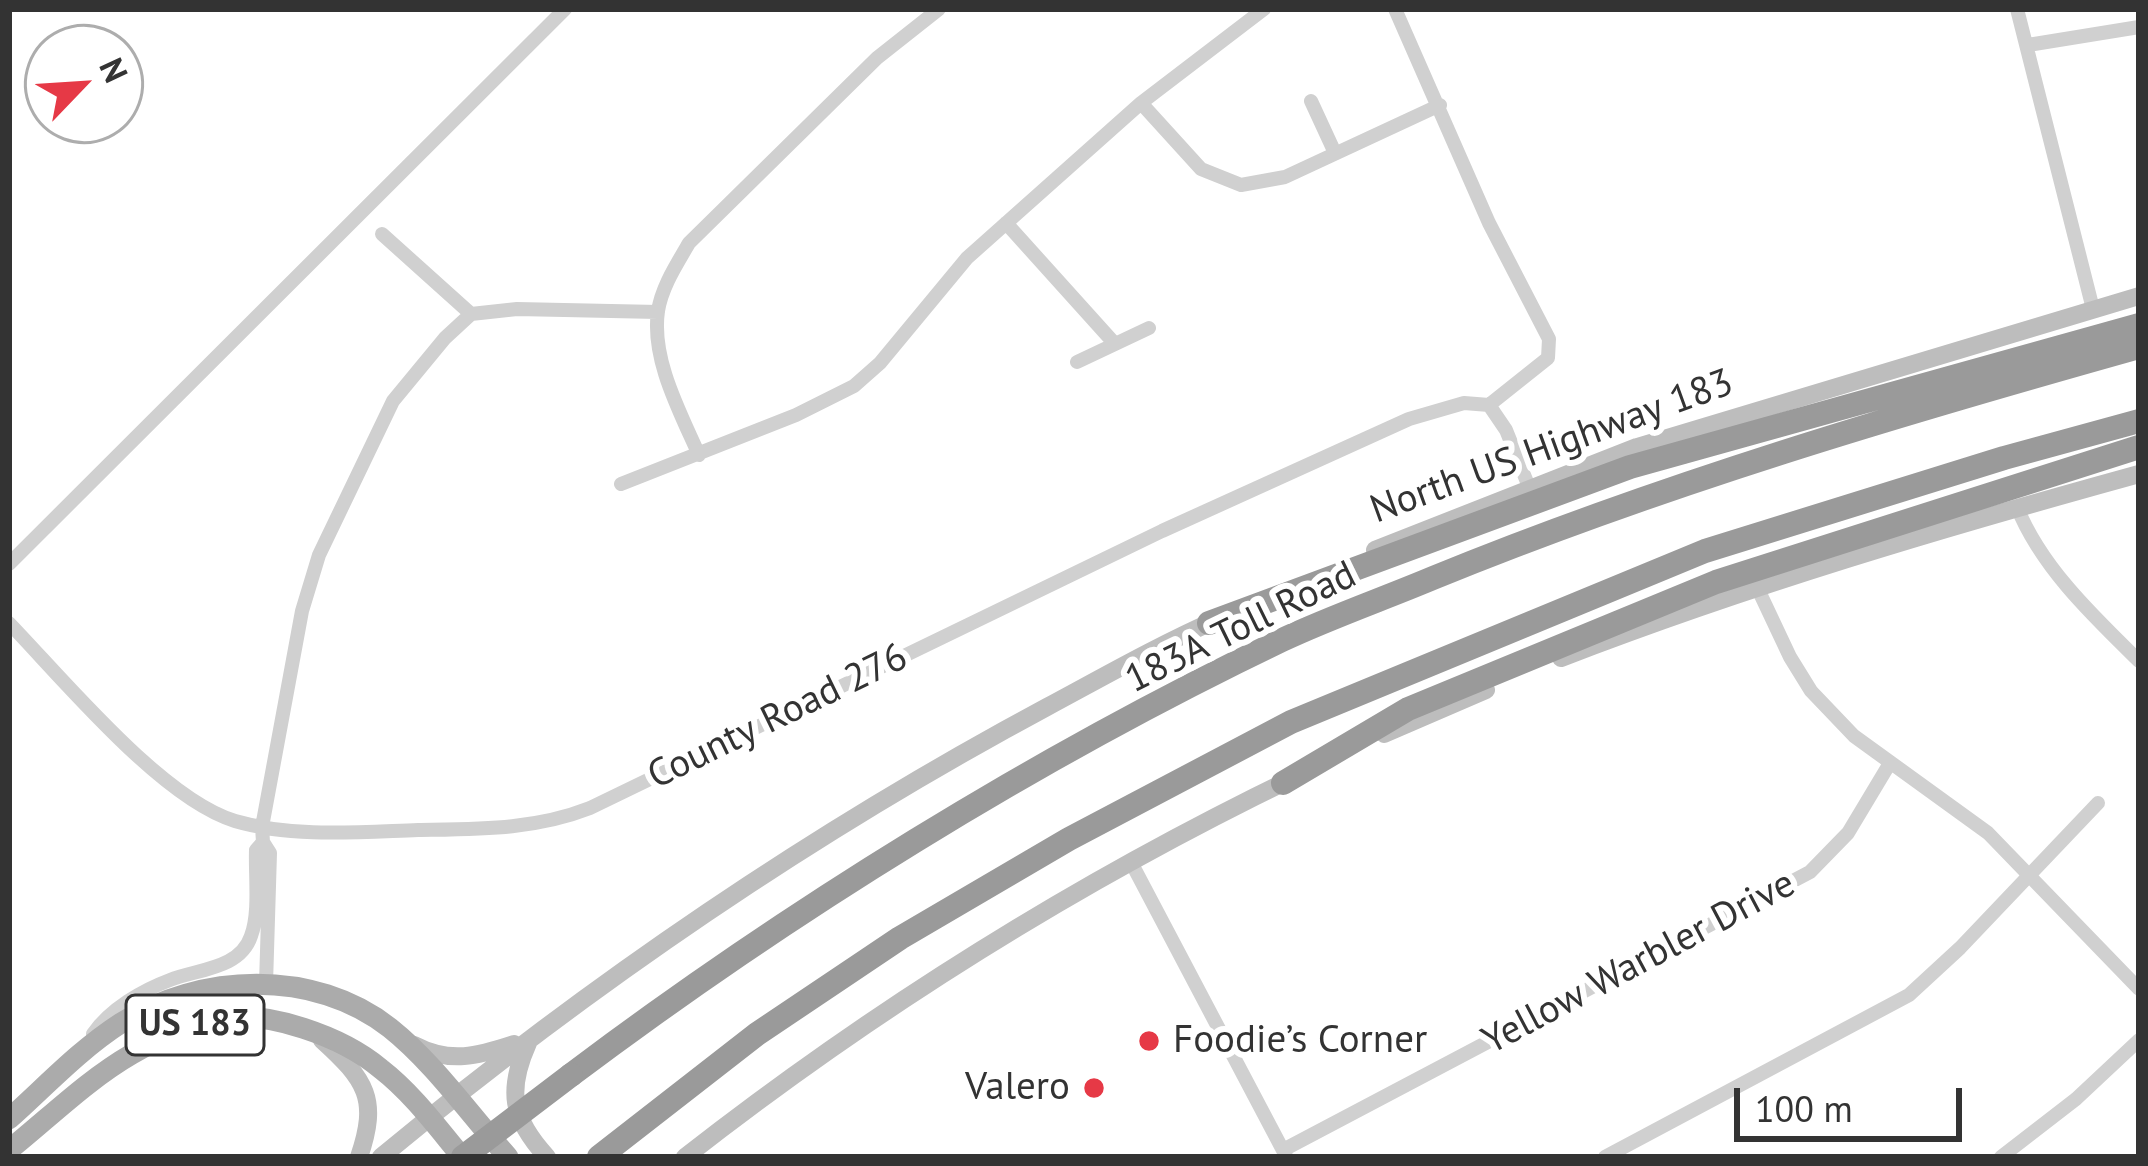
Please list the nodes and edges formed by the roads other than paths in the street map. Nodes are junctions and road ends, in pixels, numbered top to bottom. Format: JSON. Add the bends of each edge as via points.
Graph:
{"nodes":[{"id":1,"x":564,"y":9,"type":"edge"},
{"id":2,"x":939,"y":9,"type":"edge"},
{"id":3,"x":1264,"y":9,"type":"edge"},
{"id":4,"x":1395,"y":9,"type":"edge"},
{"id":5,"x":2017,"y":9,"type":"edge"},
{"id":6,"x":2139,"y":27,"type":"edge"},
{"id":7,"x":2028,"y":45,"type":"junction"},
{"id":8,"x":1311,"y":101,"type":"dead end"},
{"id":9,"x":1141,"y":103,"type":"junction"},
{"id":10,"x":1440,"y":105,"type":"junction"},
{"id":11,"x":1335,"y":153,"type":"junction"},
{"id":12,"x":1006,"y":223,"type":"junction"},
{"id":13,"x":382,"y":234,"type":"dead end"},
{"id":14,"x":2139,"y":296,"type":"edge"},
{"id":15,"x":2093,"y":309,"type":"junction"},
{"id":16,"x":658,"y":312,"type":"junction"},
{"id":17,"x":471,"y":314,"type":"junction"},
{"id":18,"x":2139,"y":325,"type":"edge"},
{"id":19,"x":1149,"y":328,"type":"dead end"},
{"id":20,"x":1115,"y":344,"type":"junction"},
{"id":21,"x":2139,"y":347,"type":"edge"},
{"id":22,"x":1077,"y":362,"type":"dead end"},
{"id":23,"x":1489,"y":404,"type":"junction"},
{"id":24,"x":2139,"y":421,"type":"edge"},
{"id":25,"x":2139,"y":447,"type":"edge"},
{"id":26,"x":699,"y":454,"type":"junction"},
{"id":27,"x":2139,"y":474,"type":"edge"},
{"id":28,"x":621,"y":484,"type":"dead end"},
{"id":29,"x":1529,"y":487,"type":"junction"},
{"id":30,"x":2017,"y":507,"type":"junction"},
{"id":31,"x":9,"y":563,"type":"edge"},
{"id":32,"x":1757,"y":586,"type":"junction"},
{"id":33,"x":9,"y":622,"type":"edge"},
{"id":34,"x":1209,"y":623,"type":"junction"},
{"id":35,"x":2139,"y":661,"type":"edge"},
{"id":36,"x":1890,"y":763,"type":"junction"},
{"id":37,"x":1283,"y":783,"type":"junction"},
{"id":38,"x":2098,"y":803,"type":"dead end"},
{"id":39,"x":263,"y":835,"type":"junction"},
{"id":40,"x":1132,"y":864,"type":"junction"},
{"id":41,"x":2029,"y":875,"type":"junction"},
{"id":42,"x":266,"y":984,"type":"junction"},
{"id":43,"x":2139,"y":989,"type":"edge"},
{"id":44,"x":217,"y":1019,"type":"junction"},
{"id":45,"x":314,"y":1033,"type":"junction"},
{"id":46,"x":402,"y":1038,"type":"junction"},
{"id":47,"x":530,"y":1038,"type":"junction"},
{"id":48,"x":2139,"y":1040,"type":"edge"},
{"id":49,"x":83,"y":1051,"type":"junction"},
{"id":50,"x":454,"y":1097,"type":"junction"},
{"id":51,"x":429,"y":1118,"type":"junction"},
{"id":52,"x":9,"y":1119,"type":"edge"},
{"id":53,"x":9,"y":1150,"type":"edge"},
{"id":54,"x":1285,"y":1153,"type":"edge"},
{"id":55,"x":359,"y":1157,"type":"edge"},
{"id":56,"x":381,"y":1157,"type":"edge"},
{"id":57,"x":462,"y":1157,"type":"edge"},
{"id":58,"x":508,"y":1157,"type":"edge"},
{"id":59,"x":547,"y":1157,"type":"edge"},
{"id":60,"x":599,"y":1157,"type":"edge"},
{"id":61,"x":685,"y":1157,"type":"edge"},
{"id":62,"x":1605,"y":1157,"type":"edge"},
{"id":63,"x":2002,"y":1157,"type":"edge"}],
"edges":[{"from":1,"to":31,"type":"street"},
{"from":2,"to":16,"type":"street","via":[[877,58],[689,243]]},
{"from":3,"to":9,"type":"street"},
{"from":4,"to":10,"type":"street"},
{"from":5,"to":7,"type":"street"},
{"from":6,"to":7,"type":"street"},
{"from":7,"to":15,"type":"street"},
{"from":8,"to":11,"type":"street"},
{"from":9,"to":11,"type":"street","via":[[1201,170],[1241,185],[1263,184]]},
{"from":9,"to":12,"type":"street"},
{"from":10,"to":11,"type":"street"},
{"from":10,"to":23,"type":"street","via":[[1549,339],[1549,358]]},
{"from":12,"to":20,"type":"street"},
{"from":12,"to":26,"type":"street","via":[[854,386]]},
{"from":13,"to":17,"type":"street"},
{"from":14,"to":15,"type":"main road","name":"North US Highway 183","number":"US 183"},
{"from":15,"to":29,"type":"main road","name":"North US Highway 183","number":"US 183"},
{"from":16,"to":17,"type":"street"},
{"from":16,"to":26,"type":"street","via":[[660,355]]},
{"from":17,"to":39,"type":"street","via":[[393,401],[319,556],[302,610]]},
{"from":18,"to":34,"type":"highway","via":[[1630,467]]},
{"from":19,"to":20,"type":"street"},
{"from":20,"to":22,"type":"street"},
{"from":21,"to":57,"type":"highway","name":"183A Toll Road","bridge":true,"via":[[1692,479],[1283,640],[1053,761],[837,891],[702,979]]},
{"from":23,"to":29,"type":"street"},
{"from":23,"to":39,"type":"street","name":"County Road 276","via":[[1409,419],[553,823]]},
{"from":24,"to":60,"type":"highway","via":[[1706,551],[1292,722],[1069,838],[900,938],[757,1034]]},
{"from":25,"to":37,"type":"highway","via":[[1716,582],[1408,710]]},
{"from":26,"to":28,"type":"street"},
{"from":27,"to":30,"type":"main road"},
{"from":29,"to":34,"type":"main road","name":"North US Highway 183","number":"US 183"},
{"from":30,"to":32,"type":"main road"},
{"from":30,"to":35,"type":"street","via":[[2059,576]]},
{"from":32,"to":36,"type":"street","via":[[1811,691]]},
{"from":32,"to":37,"type":"main road","via":[[1527,671]]},
{"from":33,"to":39,"type":"street","name":"County Road 276","via":[[176,791]]},
{"from":34,"to":47,"type":"main road","name":"North US Highway 183","number":"US 183","via":[[890,795],[638,956]]},
{"from":36,"to":41,"type":"street","via":[[1988,833]]},
{"from":36,"to":54,"type":"street","name":"Yellow Warbler Drive","via":[[1848,832],[1810,872]]},
{"from":37,"to":40,"type":"main road"},
{"from":38,"to":41,"type":"street"},
{"from":39,"to":42,"type":"street","via":[[270,853]]},
{"from":39,"to":49,"type":"street","via":[[253,929],[243,950],[137,997],[98,1027]]},
{"from":40,"to":54,"type":"street"},
{"from":40,"to":61,"type":"main road","via":[[849,1035]]},
{"from":41,"to":43,"type":"street"},
{"from":41,"to":62,"type":"street","via":[[1909,995]]},
{"from":42,"to":44,"type":"main road"},
{"from":42,"to":46,"type":"main road","number":"US 183","via":[[345,1003]]},
{"from":42,"to":49,"type":"main road","number":"US 183","via":[[188,994],[137,1014]]},
{"from":44,"to":45,"type":"main road","number":"US 183"},
{"from":44,"to":53,"type":"main road","number":"US 183","via":[[132,1054]]},
{"from":45,"to":51,"type":"main road","number":"US 183","via":[[383,1070]]},
{"from":45,"to":55,"type":"main road","via":[[366,1092]]},
{"from":46,"to":47,"type":"main road","number":"US 183","via":[[432,1054],[469,1058]]},
{"from":46,"to":50,"type":"main road","number":"US 183"},
{"from":47,"to":50,"type":"main road","name":"North US Highway 183"},
{"from":47,"to":59,"type":"main road","via":[[513,1087],[517,1111]]},
{"from":48,"to":63,"type":"street"},
{"from":49,"to":52,"type":"main road","number":"US 183"},
{"from":50,"to":51,"type":"main road","name":"North US Highway 183"},
{"from":50,"to":58,"type":"main road","number":"US 183"},
{"from":51,"to":56,"type":"main road","name":"North US Highway 183"},
{"from":51,"to":57,"type":"main road","number":"US 183"}]}
